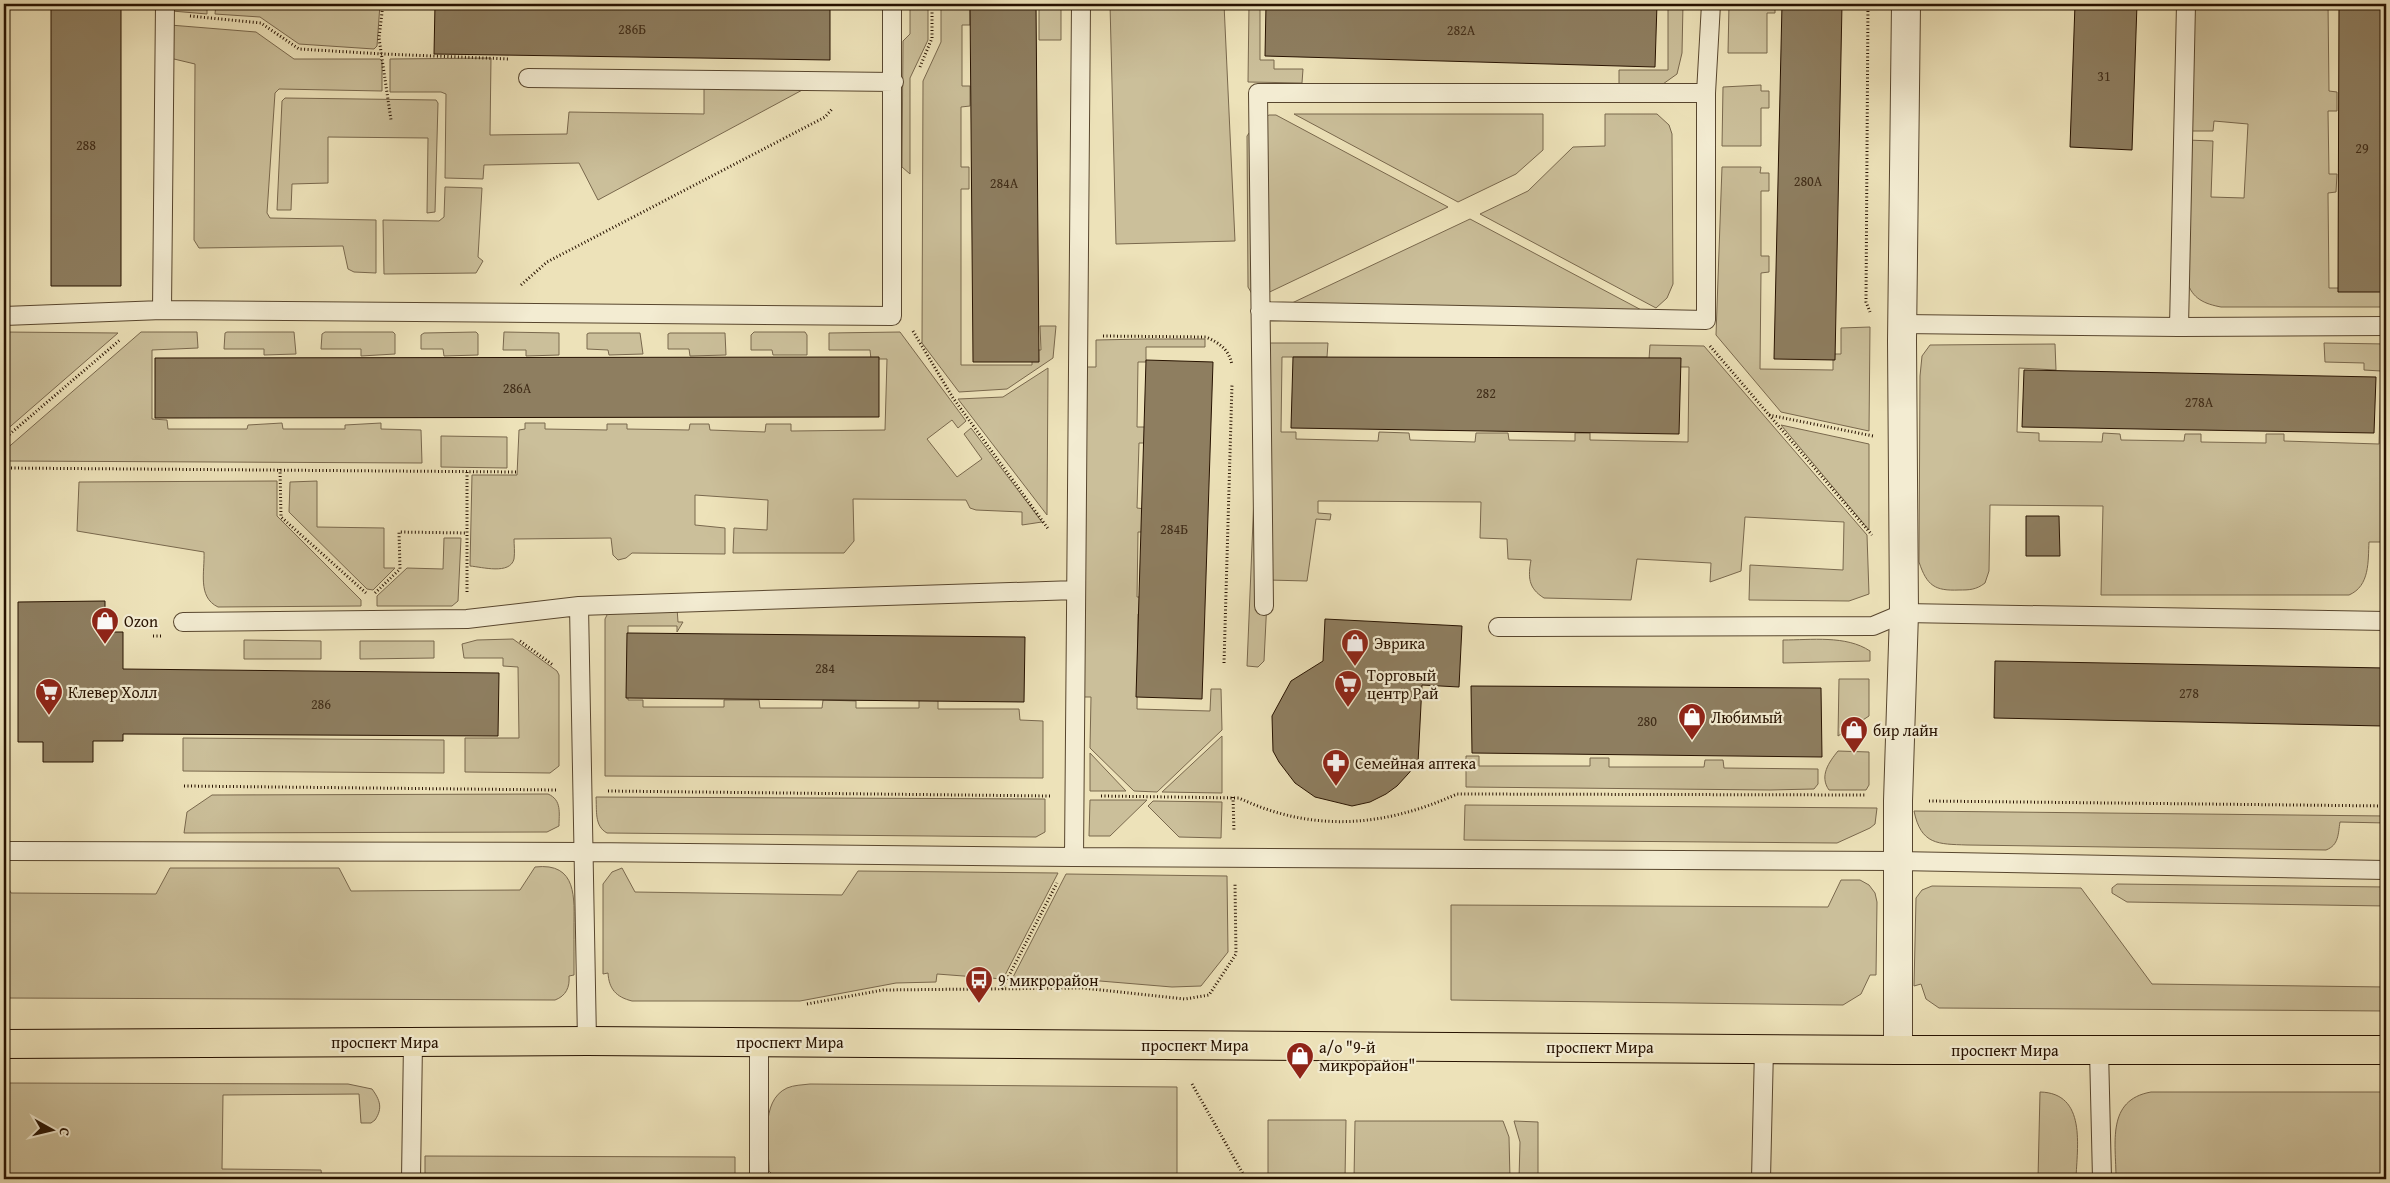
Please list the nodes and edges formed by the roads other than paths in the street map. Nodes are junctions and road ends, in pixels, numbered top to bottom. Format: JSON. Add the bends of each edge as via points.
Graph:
{"nodes":[{"id":1,"x":165,"y":4,"type":"edge"},
{"id":2,"x":892,"y":4,"type":"edge"},
{"id":3,"x":1081,"y":4,"type":"edge"},
{"id":4,"x":1711,"y":4,"type":"edge"},
{"id":5,"x":1906,"y":4,"type":"edge"},
{"id":6,"x":2186,"y":4,"type":"edge"},
{"id":7,"x":528,"y":78,"type":"dead end"},
{"id":8,"x":894,"y":82,"type":"junction"},
{"id":9,"x":1706,"y":93,"type":"junction"},
{"id":10,"x":162,"y":310,"type":"junction"},
{"id":11,"x":1260,"y":311,"type":"junction"},
{"id":12,"x":4,"y":316,"type":"edge"},
{"id":13,"x":1902,"y":324,"type":"junction"},
{"id":14,"x":2386,"y":326,"type":"edge"},
{"id":15,"x":2178,"y":327,"type":"junction"},
{"id":16,"x":1076,"y":590,"type":"junction"},
{"id":17,"x":578,"y":606,"type":"junction"},
{"id":18,"x":1264,"y":606,"type":"dead end"},
{"id":19,"x":1904,"y":613,"type":"junction"},
{"id":20,"x":2386,"y":621,"type":"edge"},
{"id":21,"x":183,"y":622,"type":"dead end"},
{"id":22,"x":1498,"y":627,"type":"dead end"},
{"id":23,"x":4,"y":851,"type":"edge"},
{"id":24,"x":584,"y":852,"type":"junction"},
{"id":25,"x":1074,"y":857,"type":"junction"},
{"id":26,"x":1898,"y":861,"type":"junction"},
{"id":27,"x":2386,"y":870,"type":"edge"},
{"id":28,"x":587,"y":1040,"type":"junction"},
{"id":29,"x":413,"y":1042,"type":"junction"},
{"id":30,"x":759,"y":1042,"type":"junction"},
{"id":31,"x":4,"y":1044,"type":"edge"},
{"id":32,"x":1764,"y":1048,"type":"junction"},
{"id":33,"x":1898,"y":1050,"type":"junction"},
{"id":34,"x":2099,"y":1050,"type":"junction"},
{"id":35,"x":2386,"y":1050,"type":"edge"},
{"id":36,"x":411,"y":1179,"type":"edge"},
{"id":37,"x":759,"y":1179,"type":"edge"},
{"id":38,"x":1761,"y":1179,"type":"edge"},
{"id":39,"x":2102,"y":1179,"type":"edge"}],
"edges":[{"from":1,"to":10,"type":"lane"},
{"from":2,"to":8,"type":"lane"},
{"from":3,"to":16,"type":"lane"},
{"from":4,"to":9,"type":"lane"},
{"from":5,"to":13,"type":"street"},
{"from":6,"to":15,"type":"lane"},
{"from":7,"to":8,"type":"lane"},
{"from":8,"to":10,"type":"lane","via":[[892,316]]},
{"from":9,"to":11,"type":"lane","via":[[1258,93]]},
{"from":9,"to":11,"type":"lane","via":[[1706,320]]},
{"from":10,"to":12,"type":"lane"},
{"from":11,"to":18,"type":"lane"},
{"from":13,"to":15,"type":"lane"},
{"from":13,"to":19,"type":"street"},
{"from":14,"to":15,"type":"lane"},
{"from":16,"to":17,"type":"lane"},
{"from":16,"to":25,"type":"lane"},
{"from":17,"to":21,"type":"lane","via":[[467,619]]},
{"from":17,"to":24,"type":"lane"},
{"from":19,"to":20,"type":"lane"},
{"from":19,"to":22,"type":"lane","via":[[1873,626]]},
{"from":19,"to":26,"type":"street"},
{"from":23,"to":24,"type":"lane"},
{"from":24,"to":25,"type":"lane"},
{"from":24,"to":28,"type":"lane"},
{"from":25,"to":26,"type":"lane"},
{"from":26,"to":27,"type":"lane"},
{"from":26,"to":33,"type":"street"},
{"from":28,"to":29,"type":"main road","name":"проспект Мира"},
{"from":28,"to":30,"type":"main road","name":"проспект Мира"},
{"from":29,"to":31,"type":"main road","name":"проспект Мира"},
{"from":29,"to":36,"type":"lane"},
{"from":30,"to":32,"type":"main road","name":"проспект Мира"},
{"from":30,"to":37,"type":"lane"},
{"from":32,"to":33,"type":"main road","name":"проспект Мира"},
{"from":32,"to":38,"type":"lane"},
{"from":33,"to":34,"type":"main road","name":"проспект Мира"},
{"from":34,"to":35,"type":"main road","name":"проспект Мира"},
{"from":34,"to":39,"type":"lane"}]}
